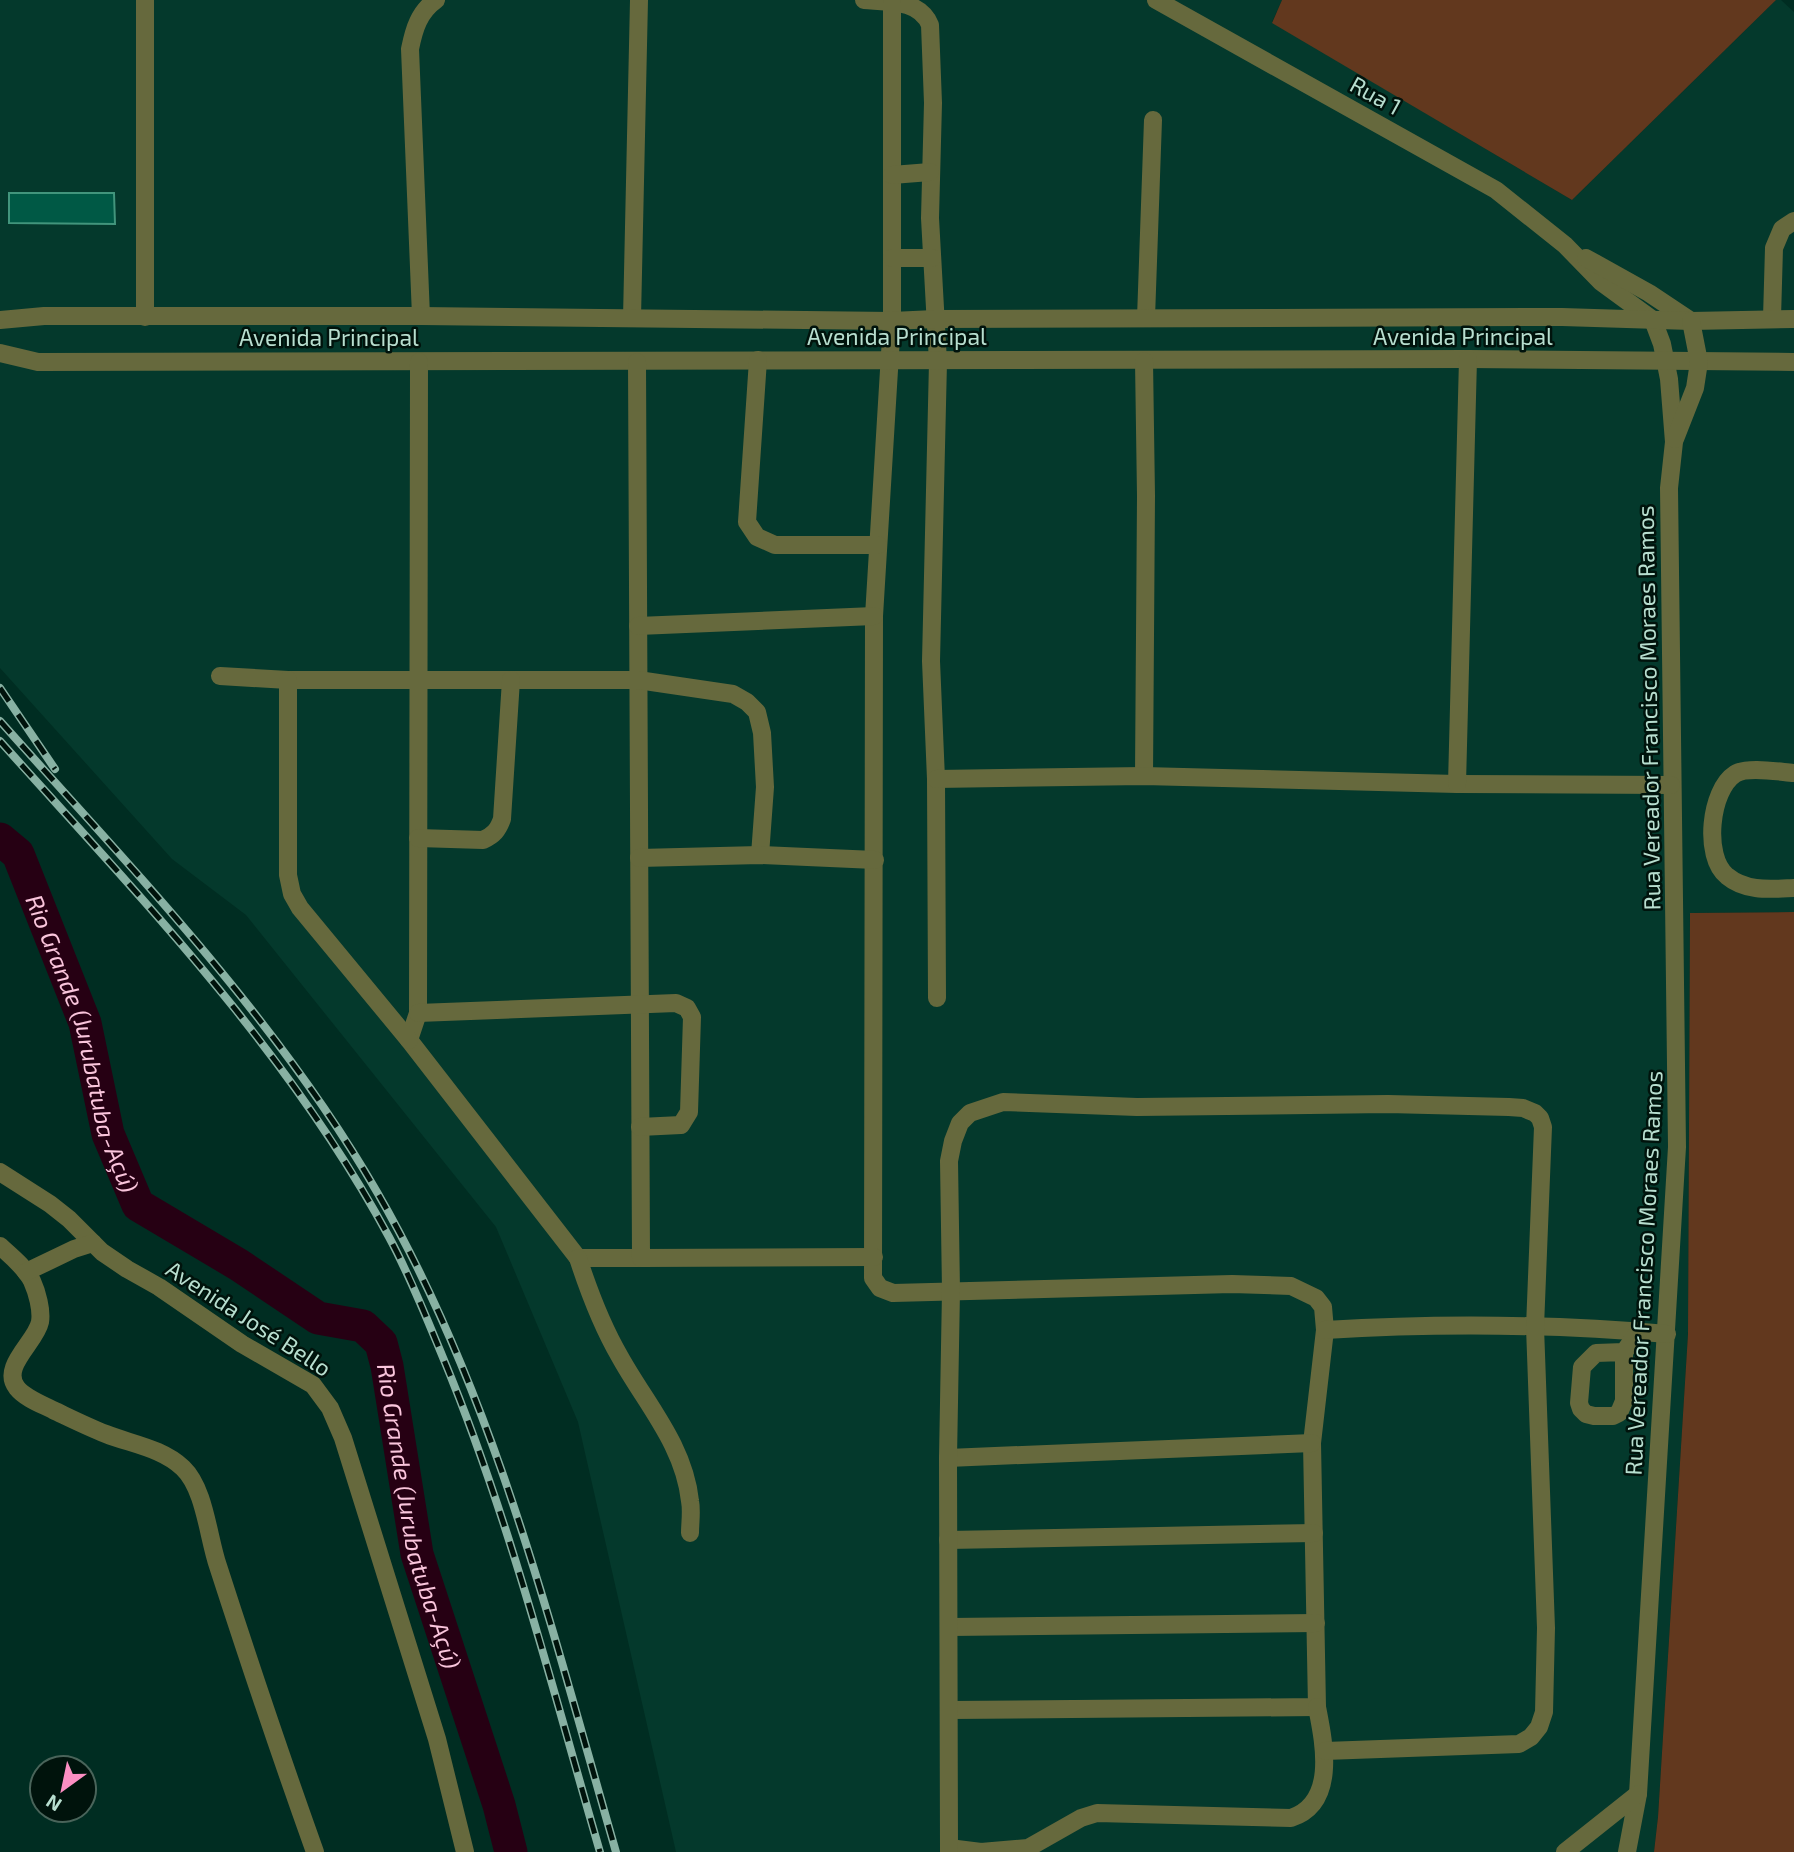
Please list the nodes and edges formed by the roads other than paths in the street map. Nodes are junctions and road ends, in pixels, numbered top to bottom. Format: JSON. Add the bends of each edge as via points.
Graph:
{"nodes":[{"id":1,"x":145,"y":0,"type":"edge"},
{"id":2,"x":436,"y":0,"type":"edge"},
{"id":3,"x":639,"y":0,"type":"edge"},
{"id":4,"x":864,"y":0,"type":"edge"},
{"id":5,"x":1156,"y":0,"type":"edge"},
{"id":6,"x":892,"y":3,"type":"junction"},
{"id":7,"x":1153,"y":121,"type":"dead end"},
{"id":8,"x":930,"y":172,"type":"junction"},
{"id":9,"x":892,"y":175,"type":"junction"},
{"id":10,"x":1794,"y":221,"type":"edge"},
{"id":11,"x":1565,"y":245,"type":"junction"},
{"id":12,"x":892,"y":258,"type":"junction"},
{"id":13,"x":932,"y":258,"type":"junction"},
{"id":14,"x":421,"y":316,"type":"junction"},
{"id":15,"x":145,"y":317,"type":"junction"},
{"id":16,"x":632,"y":318,"type":"junction"},
{"id":17,"x":935,"y":318,"type":"junction"},
{"id":18,"x":1146,"y":318,"type":"junction"},
{"id":19,"x":1769,"y":319,"type":"junction"},
{"id":20,"x":1794,"y":319,"type":"edge"},
{"id":21,"x":0,"y":320,"type":"edge"},
{"id":22,"x":1653,"y":320,"type":"junction"},
{"id":23,"x":892,"y":321,"type":"junction"},
{"id":24,"x":1691,"y":321,"type":"junction"},
{"id":25,"x":0,"y":353,"type":"edge"},
{"id":26,"x":1468,"y":359,"type":"junction"},
{"id":27,"x":758,"y":360,"type":"junction"},
{"id":28,"x":889,"y":360,"type":"junction"},
{"id":29,"x":1144,"y":361,"type":"junction"},
{"id":30,"x":419,"y":362,"type":"junction"},
{"id":31,"x":637,"y":362,"type":"junction"},
{"id":32,"x":938,"y":362,"type":"junction"},
{"id":33,"x":1699,"y":362,"type":"junction"},
{"id":34,"x":1794,"y":362,"type":"edge"},
{"id":35,"x":1665,"y":363,"type":"junction"},
{"id":36,"x":1674,"y":442,"type":"junction"},
{"id":37,"x":878,"y":545,"type":"junction"},
{"id":38,"x":874,"y":615,"type":"junction"},
{"id":39,"x":638,"y":626,"type":"junction"},
{"id":40,"x":220,"y":676,"type":"dead end"},
{"id":41,"x":288,"y":680,"type":"junction"},
{"id":42,"x":418,"y":680,"type":"junction"},
{"id":43,"x":511,"y":680,"type":"junction"},
{"id":44,"x":638,"y":680,"type":"junction"},
{"id":45,"x":1794,"y":773,"type":"edge"},
{"id":46,"x":1144,"y":776,"type":"junction"},
{"id":47,"x":936,"y":779,"type":"junction"},
{"id":48,"x":1457,"y":784,"type":"junction"},
{"id":49,"x":1671,"y":785,"type":"junction"},
{"id":50,"x":418,"y":838,"type":"junction"},
{"id":51,"x":760,"y":855,"type":"junction"},
{"id":52,"x":639,"y":858,"type":"junction"},
{"id":53,"x":875,"y":860,"type":"junction"},
{"id":54,"x":1794,"y":888,"type":"edge"},
{"id":55,"x":937,"y":998,"type":"dead end"},
{"id":56,"x":640,"y":1004,"type":"junction"},
{"id":57,"x":418,"y":1013,"type":"junction"},
{"id":58,"x":410,"y":1040,"type":"junction"},
{"id":59,"x":640,"y":1127,"type":"junction"},
{"id":60,"x":0,"y":1172,"type":"edge"},
{"id":61,"x":93,"y":1243,"type":"junction"},
{"id":62,"x":0,"y":1246,"type":"edge"},
{"id":63,"x":874,"y":1257,"type":"junction"},
{"id":64,"x":578,"y":1258,"type":"junction"},
{"id":65,"x":641,"y":1258,"type":"junction"},
{"id":66,"x":26,"y":1272,"type":"junction"},
{"id":67,"x":951,"y":1291,"type":"junction"},
{"id":68,"x":1535,"y":1327,"type":"junction"},
{"id":69,"x":1325,"y":1329,"type":"junction"},
{"id":70,"x":1639,"y":1331,"type":"junction"},
{"id":71,"x":1667,"y":1334,"type":"junction"},
{"id":72,"x":1624,"y":1352,"type":"dead end"},
{"id":73,"x":6,"y":1385,"type":"edge"},
{"id":74,"x":1312,"y":1443,"type":"junction"},
{"id":75,"x":948,"y":1458,"type":"junction"},
{"id":76,"x":690,"y":1533,"type":"dead end"},
{"id":77,"x":1314,"y":1533,"type":"junction"},
{"id":78,"x":948,"y":1540,"type":"junction"},
{"id":79,"x":1316,"y":1623,"type":"junction"},
{"id":80,"x":950,"y":1627,"type":"junction"},
{"id":81,"x":1317,"y":1707,"type":"junction"},
{"id":82,"x":950,"y":1710,"type":"junction"},
{"id":83,"x":1325,"y":1751,"type":"junction"},
{"id":84,"x":1638,"y":1794,"type":"junction"},
{"id":85,"x":949,"y":1850,"type":"edge"},
{"id":86,"x":315,"y":1852,"type":"edge"},
{"id":87,"x":465,"y":1852,"type":"edge"},
{"id":88,"x":1565,"y":1852,"type":"edge"},
{"id":89,"x":1627,"y":1852,"type":"edge"}],
"edges":[{"from":1,"to":15,"type":"street"},
{"from":2,"to":14,"type":"street","via":[[418,19],[410,49]]},
{"from":3,"to":16,"type":"street"},
{"from":4,"to":6,"type":"street"},
{"from":5,"to":11,"type":"street","name":"Rua 1","via":[[1496,190]]},
{"from":6,"to":8,"type":"street","via":[[914,5],[927,15],[930,25]]},
{"from":6,"to":9,"type":"street"},
{"from":7,"to":18,"type":"street"},
{"from":8,"to":9,"type":"street"},
{"from":8,"to":13,"type":"street"},
{"from":9,"to":12,"type":"street"},
{"from":10,"to":19,"type":"street","via":[[1782,229],[1774,248]]},
{"from":11,"to":22,"type":"street","name":"Rua 1","via":[[1601,282]]},
{"from":11,"to":24,"type":"street","name":"Rua 1"},
{"from":12,"to":13,"type":"street"},
{"from":12,"to":23,"type":"street"},
{"from":13,"to":17,"type":"street"},
{"from":14,"to":15,"type":"street","name":"Avenida Principal"},
{"from":14,"to":16,"type":"street","name":"Avenida Principal"},
{"from":15,"to":21,"type":"street","name":"Avenida Principal"},
{"from":16,"to":23,"type":"street","name":"Avenida Principal"},
{"from":17,"to":18,"type":"street","name":"Avenida Principal"},
{"from":17,"to":23,"type":"street","name":"Avenida Principal"},
{"from":17,"to":32,"type":"street"},
{"from":18,"to":22,"type":"street","name":"Avenida Principal"},
{"from":19,"to":20,"type":"street"},
{"from":19,"to":24,"type":"street","name":"Avenida Principal"},
{"from":22,"to":24,"type":"street","name":"Avenida Principal"},
{"from":22,"to":35,"type":"street"},
{"from":23,"to":28,"type":"street"},
{"from":24,"to":33,"type":"street"},
{"from":25,"to":30,"type":"street","name":"Avenida Principal","via":[[38,362]]},
{"from":26,"to":29,"type":"street","name":"Avenida Principal"},
{"from":26,"to":35,"type":"street","name":"Avenida Principal"},
{"from":26,"to":48,"type":"street"},
{"from":27,"to":28,"type":"street","name":"Avenida Principal"},
{"from":27,"to":31,"type":"street","name":"Avenida Principal"},
{"from":27,"to":37,"type":"street","via":[[747,522],[757,537],[775,545]]},
{"from":28,"to":32,"type":"street","name":"Avenida Principal"},
{"from":28,"to":37,"type":"street"},
{"from":29,"to":32,"type":"street","name":"Avenida Principal"},
{"from":29,"to":46,"type":"street"},
{"from":30,"to":31,"type":"street","name":"Avenida Principal"},
{"from":30,"to":42,"type":"street"},
{"from":31,"to":39,"type":"street"},
{"from":32,"to":47,"type":"street","via":[[931,662]]},
{"from":33,"to":34,"type":"street","name":"Avenida Principal"},
{"from":33,"to":35,"type":"street","name":"Avenida Principal"},
{"from":33,"to":36,"type":"street","via":[[1686,418]]},
{"from":35,"to":36,"type":"street"},
{"from":36,"to":49,"type":"street","name":"Rua Vereador Francisco Moraes Ramos","via":[[1670,488]]},
{"from":37,"to":38,"type":"street"},
{"from":38,"to":39,"type":"street"},
{"from":38,"to":53,"type":"street"},
{"from":39,"to":44,"type":"street"},
{"from":40,"to":41,"type":"street"},
{"from":41,"to":42,"type":"street"},
{"from":41,"to":58,"type":"street","via":[[288,875],[292,894]]},
{"from":42,"to":43,"type":"street"},
{"from":42,"to":50,"type":"street"},
{"from":43,"to":44,"type":"street"},
{"from":43,"to":50,"type":"street","via":[[498,829],[483,840]]},
{"from":44,"to":51,"type":"street","via":[[733,694],[757,712],[765,787]]},
{"from":44,"to":52,"type":"street"},
{"from":45,"to":54,"type":"street","via":[[1737,773],[1723,786],[1713,810],[1714,852],[1725,875],[1755,889]]},
{"from":46,"to":47,"type":"street"},
{"from":46,"to":48,"type":"street"},
{"from":47,"to":55,"type":"street"},
{"from":48,"to":49,"type":"street"},
{"from":49,"to":71,"type":"street","name":"Rua Vereador Francisco Moraes Ramos","via":[[1677,1147]]},
{"from":50,"to":57,"type":"street"},
{"from":51,"to":52,"type":"street"},
{"from":51,"to":53,"type":"street"},
{"from":52,"to":56,"type":"street"},
{"from":53,"to":63,"type":"street"},
{"from":56,"to":57,"type":"street"},
{"from":56,"to":59,"type":"street"},
{"from":56,"to":59,"type":"street","via":[[676,1003],[692,1017],[686,1119],[673,1127]]},
{"from":57,"to":58,"type":"street"},
{"from":58,"to":64,"type":"street"},
{"from":59,"to":65,"type":"street"},
{"from":60,"to":61,"type":"street","name":"Avenida José Bello","via":[[50,1204]]},
{"from":61,"to":66,"type":"street"},
{"from":61,"to":87,"type":"street","name":"Avenida José Bello","via":[[321,1393],[343,1438],[437,1739]]},
{"from":62,"to":66,"type":"street"},
{"from":63,"to":65,"type":"street"},
{"from":63,"to":67,"type":"street","via":[[873,1278],[886,1292]]},
{"from":64,"to":65,"type":"street"},
{"from":64,"to":76,"type":"street","via":[[620,1357],[679,1457],[690,1501]]},
{"from":66,"to":73,"type":"street","via":[[37,1295],[40,1321]]},
{"from":67,"to":68,"type":"street","via":[[948,1193],[953,1141],[960,1123],[970,1114],[1003,1102],[1137,1107],[1509,1107],[1535,1113],[1543,1127]]},
{"from":67,"to":69,"type":"street","via":[[1291,1286],[1323,1307]]},
{"from":67,"to":75,"type":"street"},
{"from":68,"to":69,"type":"street","via":[[1424,1324]]},
{"from":68,"to":70,"type":"street"},
{"from":68,"to":83,"type":"street","via":[[1546,1628],[1544,1712],[1539,1727],[1519,1744]]},
{"from":69,"to":74,"type":"street"},
{"from":70,"to":71,"type":"street"},
{"from":70,"to":72,"type":"street"},
{"from":71,"to":84,"type":"street","name":"Rua Vereador Francisco Moraes Ramos"},
{"from":73,"to":86,"type":"street","via":[[106,1434],[165,1455],[192,1479],[263,1707]]},
{"from":74,"to":75,"type":"street"},
{"from":74,"to":77,"type":"street"},
{"from":75,"to":78,"type":"street"},
{"from":77,"to":78,"type":"street"},
{"from":77,"to":79,"type":"street"},
{"from":78,"to":80,"type":"street"},
{"from":79,"to":80,"type":"street"},
{"from":79,"to":81,"type":"street"},
{"from":80,"to":82,"type":"street"},
{"from":81,"to":82,"type":"street"},
{"from":81,"to":83,"type":"street"},
{"from":82,"to":85,"type":"street"},
{"from":83,"to":85,"type":"street","via":[[1317,1798],[1309,1810],[1292,1818],[1097,1813],[1028,1848]]},
{"from":84,"to":88,"type":"street"},
{"from":84,"to":89,"type":"street","name":"Rua Vereador Francisco Moraes Ramos"}]}
